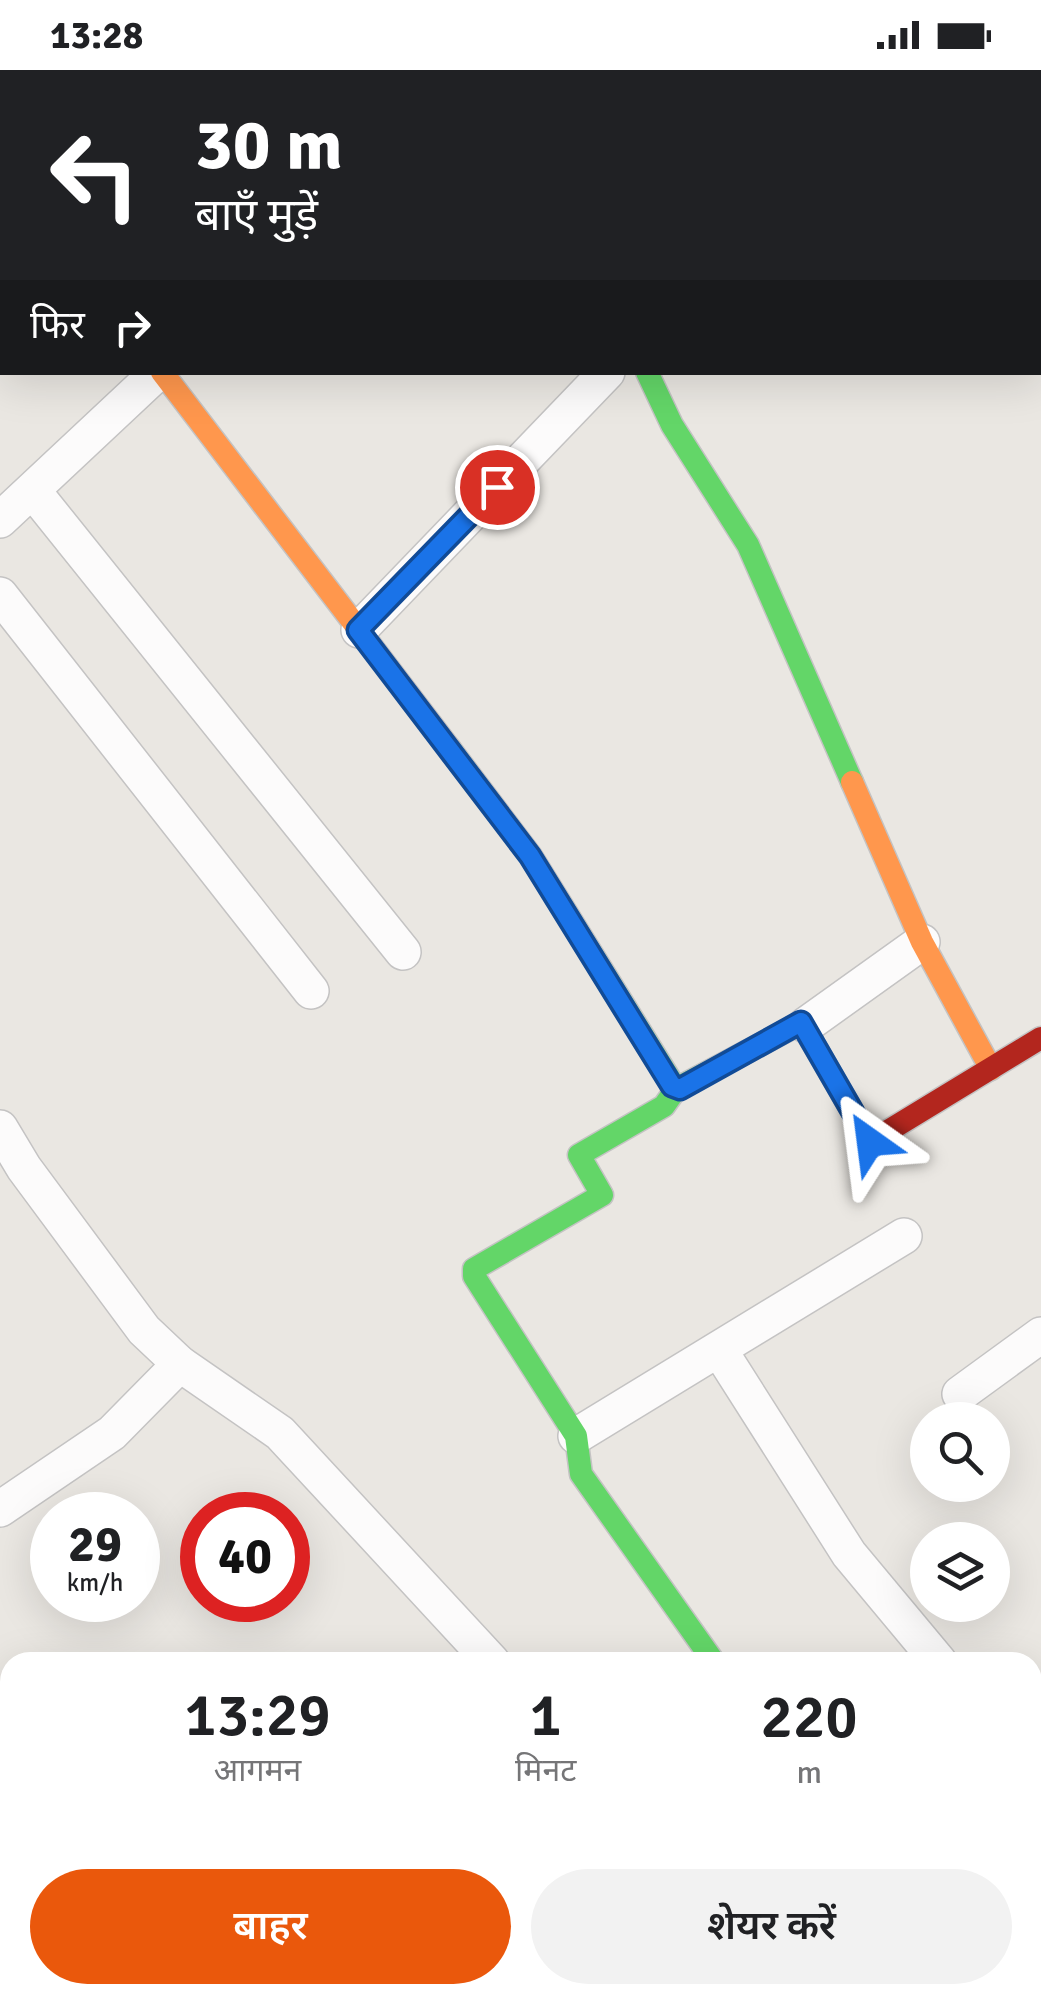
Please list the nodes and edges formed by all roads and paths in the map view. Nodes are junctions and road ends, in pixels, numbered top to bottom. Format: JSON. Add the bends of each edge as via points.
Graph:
{"nodes":[{"id":1,"x":604,"y":375,"type":"edge"},
{"id":2,"x":648,"y":375,"type":"edge"},
{"id":3,"x":147,"y":377,"type":"edge"},
{"id":4,"x":33,"y":491,"type":"junction"},
{"id":5,"x":0,"y":520,"type":"edge"},
{"id":6,"x":0,"y":595,"type":"edge"},
{"id":7,"x":358,"y":630,"type":"junction"},
{"id":8,"x":922,"y":942,"type":"junction"},
{"id":9,"x":403,"y":952,"type":"dead end"},
{"id":10,"x":310,"y":991,"type":"dead end"},
{"id":11,"x":806,"y":1025,"type":"junction"},
{"id":12,"x":1041,"y":1038,"type":"edge"},
{"id":13,"x":992,"y":1069,"type":"junction"},
{"id":14,"x":676,"y":1089,"type":"junction"},
{"id":15,"x":0,"y":1128,"type":"edge"},
{"id":16,"x":904,"y":1236,"type":"dead end"},
{"id":17,"x":1041,"y":1335,"type":"edge"},
{"id":18,"x":720,"y":1351,"type":"junction"},
{"id":19,"x":180,"y":1364,"type":"junction"},
{"id":20,"x":960,"y":1394,"type":"dead end"},
{"id":21,"x":576,"y":1436,"type":"junction"},
{"id":22,"x":0,"y":1509,"type":"edge"},
{"id":23,"x":483,"y":1652,"type":"edge"},
{"id":24,"x":707,"y":1652,"type":"edge"},
{"id":25,"x":932,"y":1652,"type":"edge"}],
"edges":[{"from":1,"to":7,"type":"street"},
{"from":2,"to":8,"type":"street","via":[[748,545]]},
{"from":3,"to":4,"type":"street"},
{"from":3,"to":7,"type":"street"},
{"from":4,"to":5,"type":"street"},
{"from":4,"to":9,"type":"street"},
{"from":6,"to":10,"type":"street"},
{"from":7,"to":14,"type":"street","via":[[530,856]]},
{"from":8,"to":11,"type":"street"},
{"from":8,"to":13,"type":"street"},
{"from":11,"to":13,"type":"street","via":[[870,1142]]},
{"from":11,"to":14,"type":"street","via":[[797,1022]]},
{"from":12,"to":13,"type":"street"},
{"from":14,"to":21,"type":"street","via":[[664,1106],[579,1155],[602,1195],[474,1269]]},
{"from":15,"to":19,"type":"street","via":[[144,1330]]},
{"from":16,"to":18,"type":"street"},
{"from":17,"to":20,"type":"street"},
{"from":18,"to":21,"type":"street"},
{"from":18,"to":25,"type":"street","via":[[849,1554]]},
{"from":19,"to":22,"type":"street","via":[[112,1433]]},
{"from":19,"to":23,"type":"street","via":[[280,1434]]},
{"from":21,"to":24,"type":"street","via":[[581,1474]]}]}
